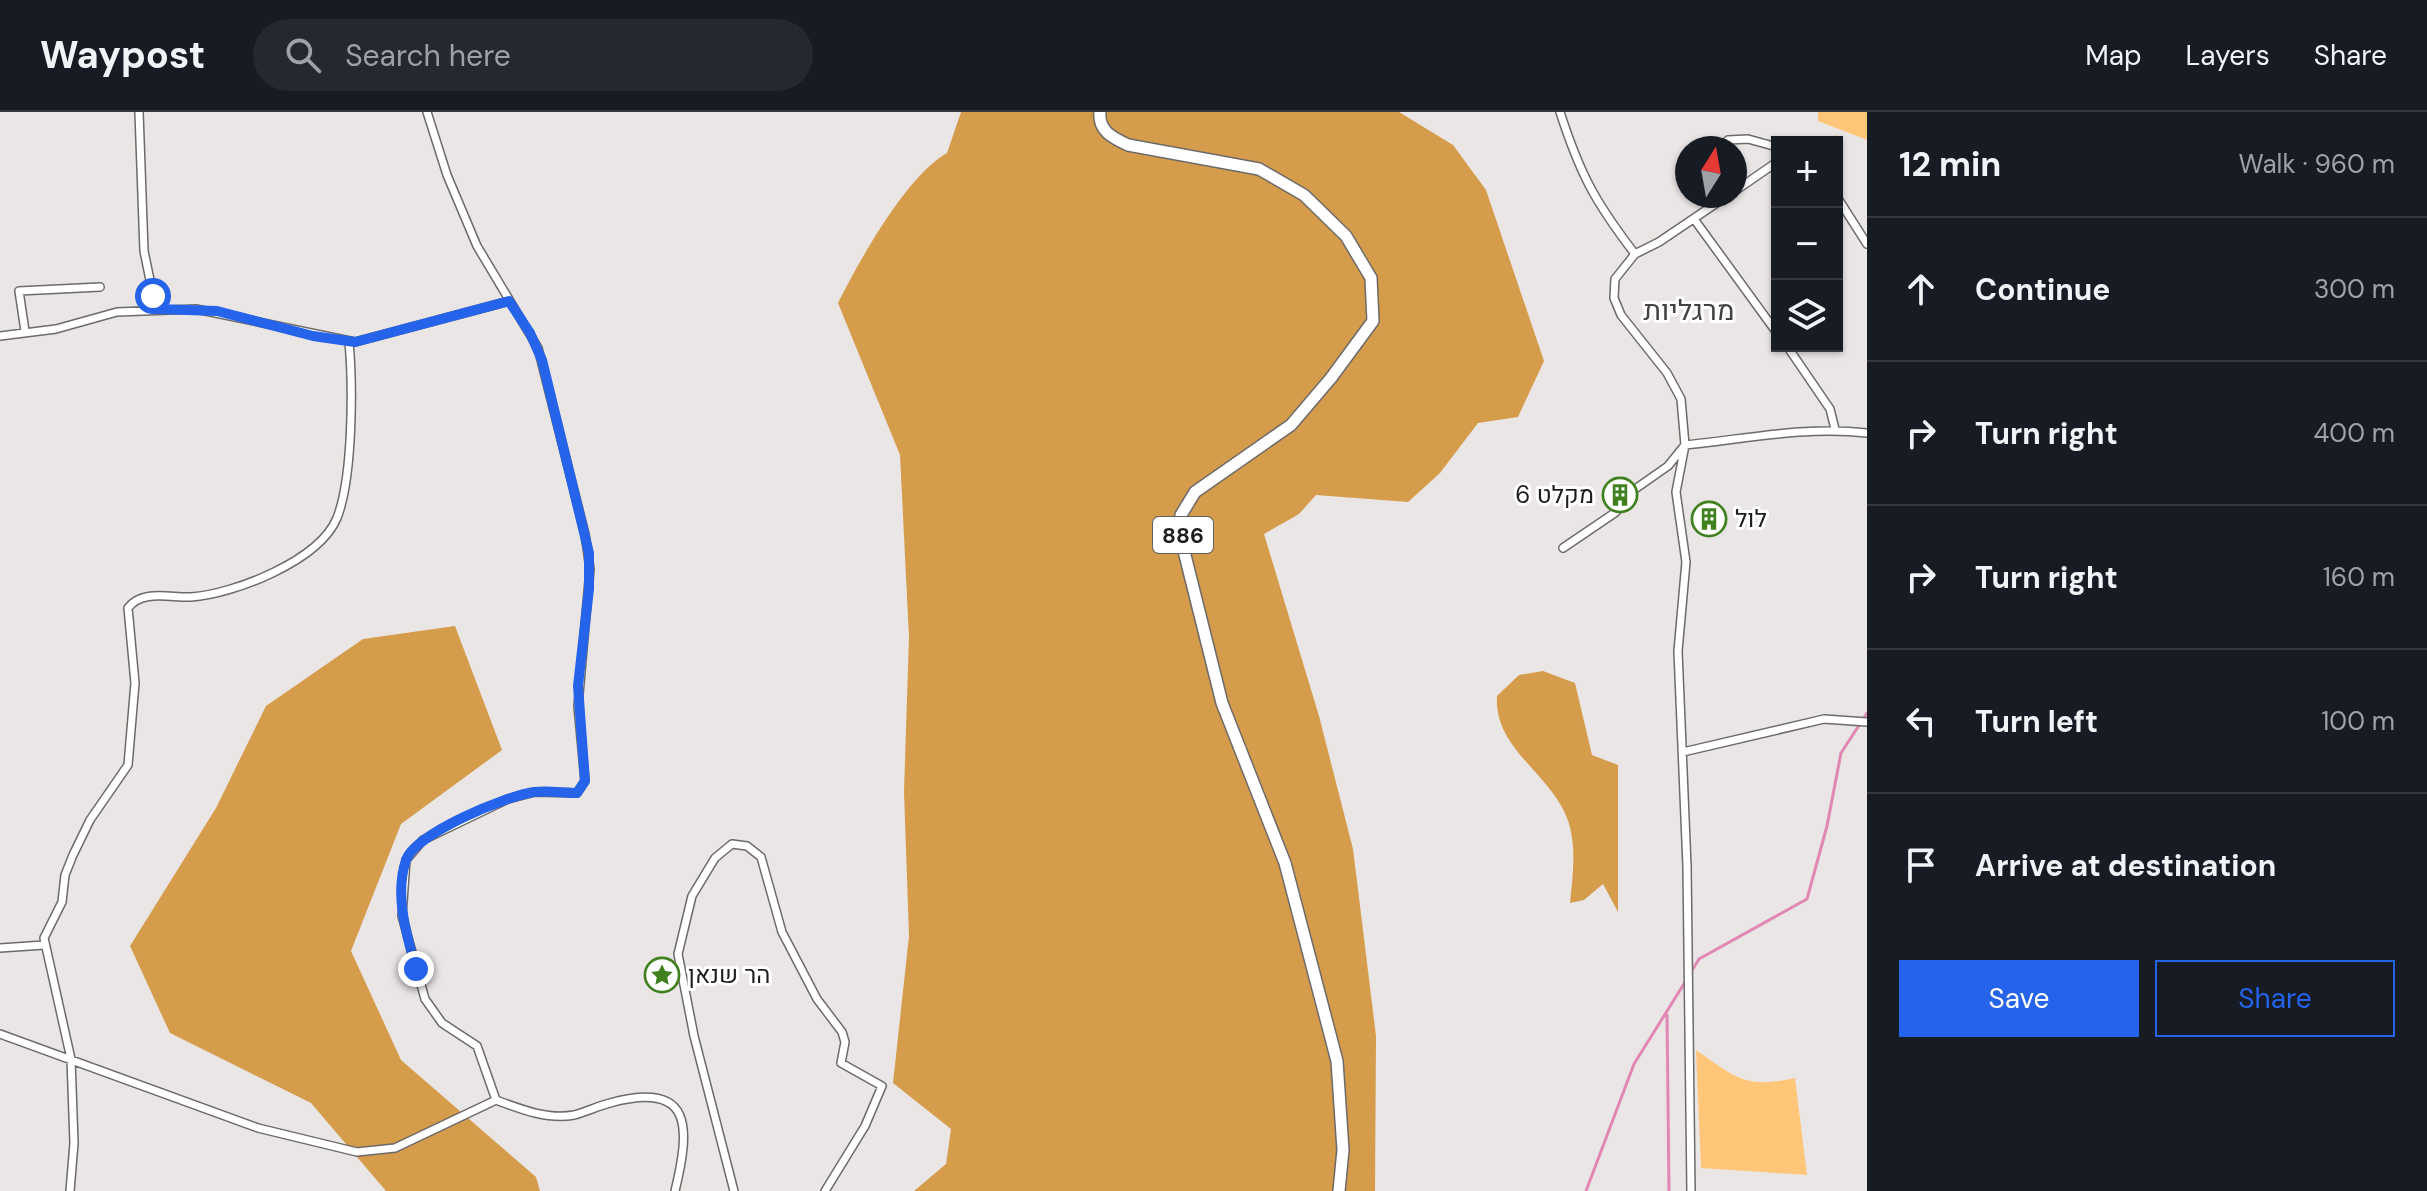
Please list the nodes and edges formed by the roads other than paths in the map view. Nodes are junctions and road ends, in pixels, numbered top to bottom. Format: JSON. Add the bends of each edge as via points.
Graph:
{"nodes":[{"id":1,"x":139,"y":112,"type":"edge"},
{"id":2,"x":427,"y":112,"type":"edge"},
{"id":3,"x":1100,"y":112,"type":"edge"},
{"id":4,"x":1560,"y":112,"type":"edge"},
{"id":5,"x":1747,"y":139,"type":"edge"},
{"id":6,"x":1771,"y":145,"type":"edge"},
{"id":7,"x":1771,"y":166,"type":"edge"},
{"id":8,"x":1747,"y":183,"type":"edge"},
{"id":9,"x":1843,"y":206,"type":"edge"},
{"id":10,"x":1710,"y":208,"type":"edge"},
{"id":11,"x":1694,"y":219,"type":"junction"},
{"id":12,"x":1867,"y":244,"type":"edge"},
{"id":13,"x":1635,"y":254,"type":"junction"},
{"id":14,"x":100,"y":287,"type":"dead end"},
{"id":15,"x":509,"y":301,"type":"junction"},
{"id":16,"x":156,"y":309,"type":"junction"},
{"id":17,"x":1771,"y":325,"type":"edge"},
{"id":18,"x":25,"y":331,"type":"junction"},
{"id":19,"x":0,"y":336,"type":"edge"},
{"id":20,"x":349,"y":342,"type":"junction"},
{"id":21,"x":1791,"y":352,"type":"edge"},
{"id":22,"x":1835,"y":429,"type":"junction"},
{"id":23,"x":1867,"y":433,"type":"edge"},
{"id":24,"x":1685,"y":445,"type":"junction"},
{"id":25,"x":1563,"y":548,"type":"dead end"},
{"id":26,"x":1867,"y":722,"type":"edge"},
{"id":27,"x":1683,"y":752,"type":"junction"},
{"id":28,"x":44,"y":945,"type":"junction"},
{"id":29,"x":0,"y":948,"type":"edge"},
{"id":30,"x":0,"y":1034,"type":"edge"},
{"id":31,"x":71,"y":1059,"type":"junction"},
{"id":32,"x":496,"y":1100,"type":"junction"},
{"id":33,"x":70,"y":1191,"type":"edge"},
{"id":34,"x":675,"y":1191,"type":"edge"},
{"id":35,"x":734,"y":1191,"type":"edge"},
{"id":36,"x":825,"y":1191,"type":"edge"},
{"id":37,"x":1339,"y":1191,"type":"edge"},
{"id":38,"x":1691,"y":1191,"type":"edge"}],
"edges":[{"from":1,"to":16,"type":"street","via":[[144,251]]},
{"from":2,"to":15,"type":"street","via":[[477,246]]},
{"from":3,"to":37,"type":"main road","number":"886","via":[[1108,136],[1128,145],[1259,169],[1304,195],[1346,236],[1371,278],[1373,321],[1331,378],[1291,425],[1195,492],[1181,515],[1184,551],[1222,703],[1285,863],[1337,1061],[1343,1150]]},
{"from":4,"to":13,"type":"street","via":[[1580,172]]},
{"from":5,"to":6,"type":"street"},
{"from":7,"to":8,"type":"street"},
{"from":9,"to":12,"type":"street"},
{"from":10,"to":11,"type":"street"},
{"from":11,"to":13,"type":"street"},
{"from":11,"to":17,"type":"street"},
{"from":13,"to":24,"type":"street","via":[[1615,279],[1614,298],[1681,399]]},
{"from":14,"to":18,"type":"street","via":[[19,291]]},
{"from":15,"to":20,"type":"street"},
{"from":15,"to":32,"type":"street","via":[[542,360],[589,553],[578,686],[585,781],[577,793],[535,792],[508,799],[423,840],[406,860],[402,892],[402,916],[425,999],[442,1023],[477,1046]]},
{"from":16,"to":18,"type":"street"},
{"from":16,"to":20,"type":"street","via":[[217,311]]},
{"from":18,"to":19,"type":"street"},
{"from":20,"to":28,"type":"street","via":[[346,466],[340,508],[331,528],[297,558],[254,581],[201,596],[146,597],[128,608],[135,683],[128,765],[73,855]]},
{"from":21,"to":22,"type":"street","via":[[1830,409]]},
{"from":22,"to":23,"type":"street"},
{"from":22,"to":24,"type":"street"},
{"from":24,"to":25,"type":"street","via":[[1668,466],[1628,494],[1616,512]]},
{"from":24,"to":27,"type":"street","via":[[1676,492],[1686,562],[1678,651]]},
{"from":26,"to":27,"type":"street","via":[[1824,719]]},
{"from":27,"to":38,"type":"street"},
{"from":28,"to":29,"type":"street"},
{"from":28,"to":31,"type":"street"},
{"from":30,"to":31,"type":"street"},
{"from":31,"to":32,"type":"street","via":[[258,1128],[357,1152],[395,1148]]},
{"from":31,"to":33,"type":"street"},
{"from":32,"to":34,"type":"street","via":[[548,1116],[638,1098],[664,1099],[686,1128]]},
{"from":35,"to":36,"type":"street","via":[[678,954],[692,896],[715,858],[732,844],[747,846],[761,857],[782,932],[817,999],[842,1032],[841,1063],[882,1086],[865,1126]]}]}
